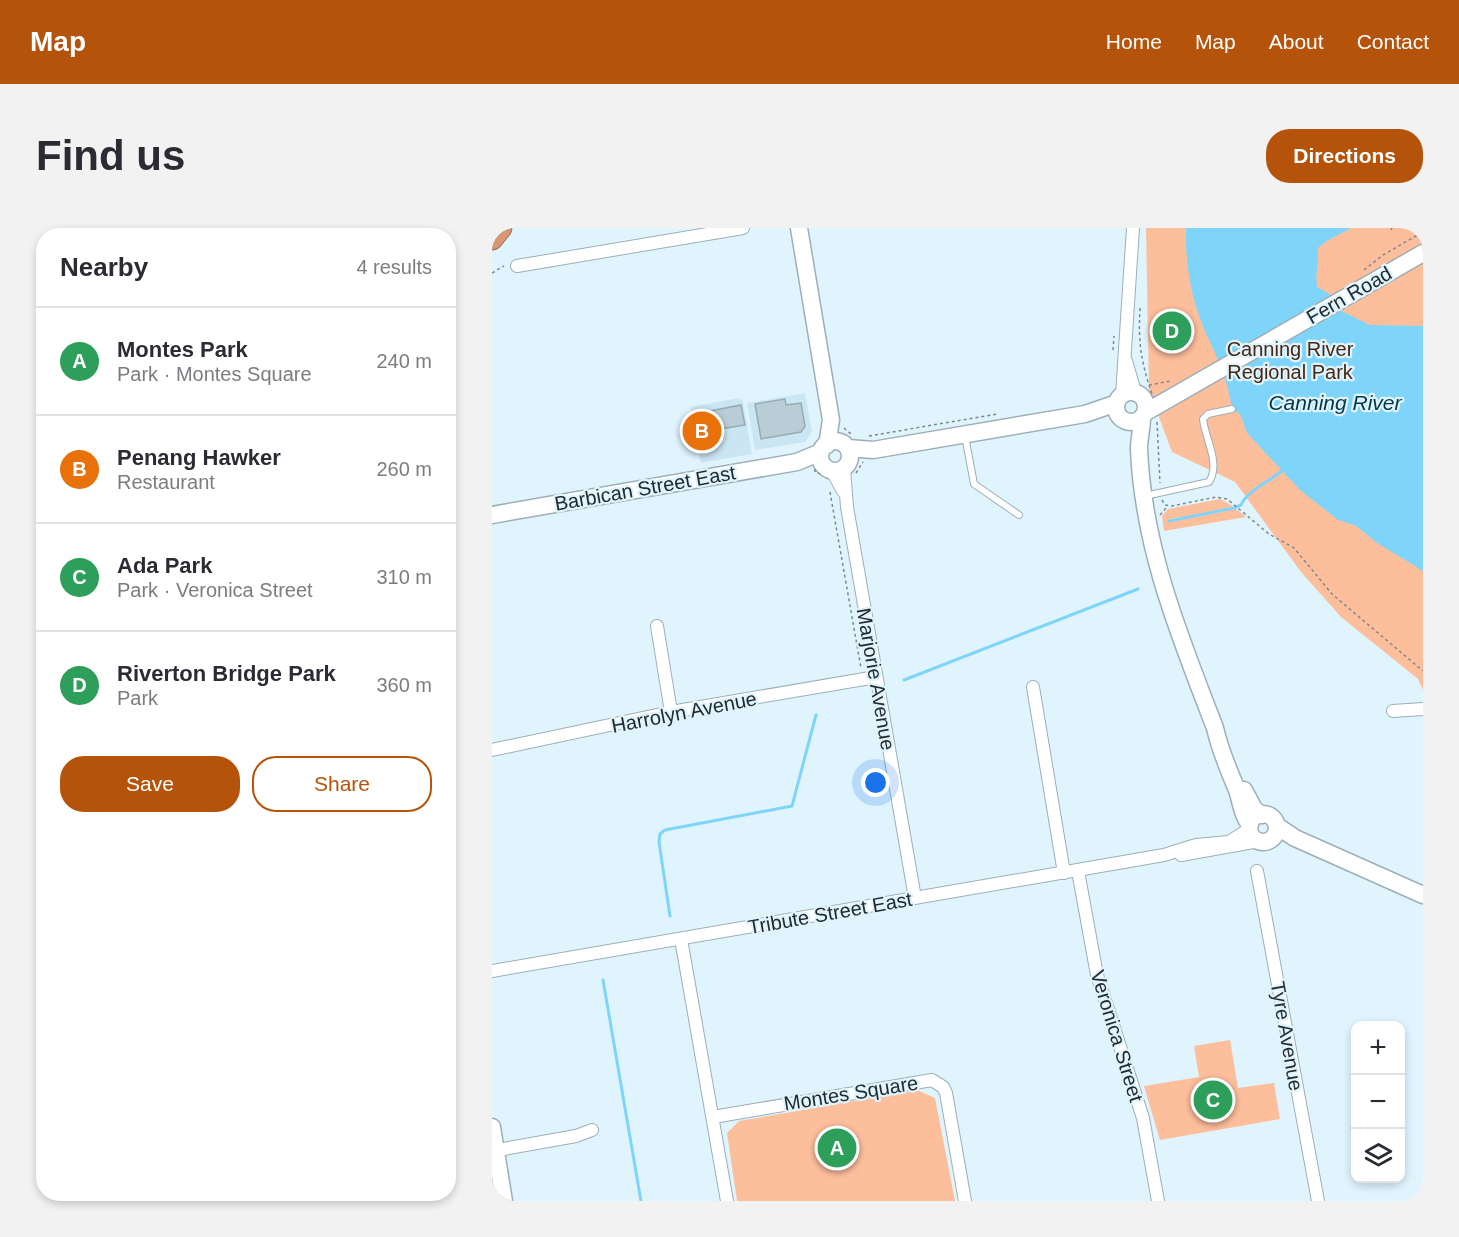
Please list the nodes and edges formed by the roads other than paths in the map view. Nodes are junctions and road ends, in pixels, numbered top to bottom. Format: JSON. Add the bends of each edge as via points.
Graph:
{"nodes":[{"id":1,"x":501,"y":228,"type":"edge"},
{"id":2,"x":743,"y":228,"type":"edge"},
{"id":3,"x":799,"y":228,"type":"edge"},
{"id":4,"x":1133,"y":228,"type":"edge"},
{"id":5,"x":492,"y":239,"type":"edge"},
{"id":6,"x":1423,"y":253,"type":"edge"},
{"id":7,"x":518,"y":266,"type":"road end"},
{"id":8,"x":1137,"y":405,"type":"junction"},
{"id":9,"x":1232,"y":409,"type":"dead end"},
{"id":10,"x":965,"y":433,"type":"junction"},
{"id":11,"x":844,"y":458,"type":"junction"},
{"id":12,"x":1153,"y":495,"type":"junction"},
{"id":13,"x":492,"y":515,"type":"edge"},
{"id":14,"x":1019,"y":515,"type":"dead end"},
{"id":15,"x":657,"y":626,"type":"dead end"},
{"id":16,"x":876,"y":677,"type":"junction"},
{"id":17,"x":1033,"y":687,"type":"dead end"},
{"id":18,"x":1423,"y":709,"type":"edge"},
{"id":19,"x":1393,"y":711,"type":"dead end"},
{"id":20,"x":671,"y":712,"type":"junction"},
{"id":21,"x":492,"y":750,"type":"edge"},
{"id":22,"x":1262,"y":829,"type":"junction"},
{"id":23,"x":1078,"y":871,"type":"junction"},
{"id":24,"x":1257,"y":871,"type":"dead end"},
{"id":25,"x":1064,"y":873,"type":"junction"},
{"id":26,"x":1423,"y":895,"type":"edge"},
{"id":27,"x":915,"y":898,"type":"junction"},
{"id":28,"x":681,"y":939,"type":"junction"},
{"id":29,"x":493,"y":972,"type":"edge"},
{"id":30,"x":713,"y":1117,"type":"junction"},
{"id":31,"x":492,"y":1127,"type":"edge"},
{"id":32,"x":592,"y":1130,"type":"dead end"},
{"id":33,"x":494,"y":1151,"type":"edge"},
{"id":34,"x":504,"y":1201,"type":"edge"},
{"id":35,"x":727,"y":1201,"type":"edge"},
{"id":36,"x":965,"y":1201,"type":"edge"},
{"id":37,"x":1158,"y":1201,"type":"edge"},
{"id":38,"x":1318,"y":1201,"type":"edge"}],
"edges":[{"from":1,"to":5,"type":"highway"},
{"from":2,"to":7,"type":"street"},
{"from":3,"to":11,"type":"street","name":"Marjorie Avenue","via":[[831,420]]},
{"from":4,"to":8,"type":"street","via":[[1125,358]]},
{"from":6,"to":8,"type":"street","name":"Fern Road","via":[[1182,391]]},
{"from":8,"to":10,"type":"street","name":"Barbican Street East"},
{"from":8,"to":12,"type":"street","via":[[1139,447]]},
{"from":9,"to":12,"type":"lane","via":[[1208,414],[1203,419],[1213,459],[1209,482]]},
{"from":10,"to":11,"type":"street","name":"Barbican Street East"},
{"from":10,"to":14,"type":"lane","via":[[974,484]]},
{"from":11,"to":13,"type":"street","name":"Barbican Street East","via":[[797,462]]},
{"from":11,"to":16,"type":"street","name":"Marjorie Avenue","via":[[845,495]]},
{"from":12,"to":22,"type":"street","via":[[1158,574],[1245,819]]},
{"from":15,"to":20,"type":"street"},
{"from":16,"to":20,"type":"street","name":"Harrolyn Avenue"},
{"from":16,"to":27,"type":"street","name":"Marjorie Avenue"},
{"from":17,"to":25,"type":"street"},
{"from":18,"to":19,"type":"street"},
{"from":20,"to":21,"type":"street","name":"Harrolyn Avenue"},
{"from":22,"to":23,"type":"street","name":"Tribute Street East","via":[[1185,855],[1164,855]]},
{"from":22,"to":26,"type":"street","via":[[1295,838]]},
{"from":23,"to":25,"type":"street","name":"Tribute Street East"},
{"from":23,"to":37,"type":"street","name":"Veronica Street","via":[[1097,975],[1148,1136]]},
{"from":24,"to":38,"type":"street","name":"Tyre Avenue"},
{"from":25,"to":27,"type":"street","name":"Tribute Street East"},
{"from":27,"to":28,"type":"street","name":"Tribute Street East"},
{"from":28,"to":29,"type":"street","name":"Tribute Street East"},
{"from":28,"to":30,"type":"street"},
{"from":30,"to":35,"type":"street"},
{"from":30,"to":36,"type":"street","name":"Montes Square","via":[[932,1080],[946,1092]]},
{"from":31,"to":33,"type":"street"},
{"from":32,"to":33,"type":"street"},
{"from":33,"to":34,"type":"street"}]}
